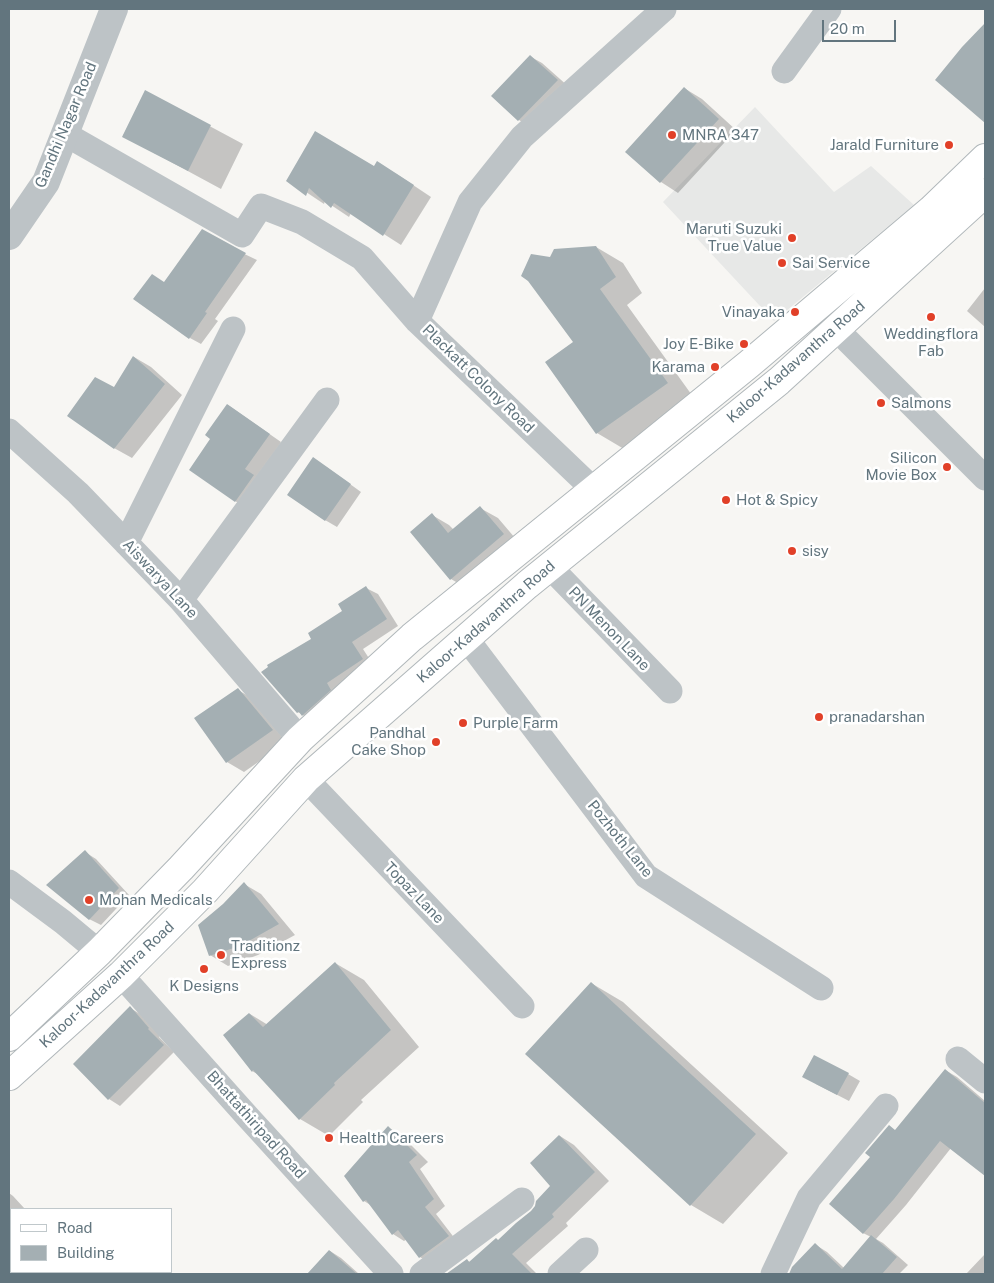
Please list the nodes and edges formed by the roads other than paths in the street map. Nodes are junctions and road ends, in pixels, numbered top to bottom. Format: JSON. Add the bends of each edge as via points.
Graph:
{"nodes":[{"id":1,"x":114,"y":9,"type":"edge"},
{"id":2,"x":664,"y":9,"type":"edge"},
{"id":3,"x":829,"y":9,"type":"edge"},
{"id":4,"x":784,"y":71,"type":"dead end"},
{"id":5,"x":65,"y":134,"type":"junction"},
{"id":6,"x":985,"y":158,"type":"edge"},
{"id":7,"x":985,"y":193,"type":"edge"},
{"id":8,"x":9,"y":234,"type":"edge"},
{"id":9,"x":417,"y":321,"type":"junction"},
{"id":10,"x":234,"y":329,"type":"dead end"},
{"id":11,"x":836,"y":329,"type":"junction"},
{"id":12,"x":327,"y":400,"type":"dead end"},
{"id":13,"x":9,"y":431,"type":"edge"},
{"id":14,"x":985,"y":478,"type":"edge"},
{"id":15,"x":594,"y":490,"type":"junction"},
{"id":16,"x":613,"y":515,"type":"junction"},
{"id":17,"x":126,"y":543,"type":"junction"},
{"id":18,"x":549,"y":566,"type":"junction"},
{"id":19,"x":181,"y":600,"type":"junction"},
{"id":20,"x":466,"y":638,"type":"junction"},
{"id":21,"x":670,"y":691,"type":"dead end"},
{"id":22,"x":300,"y":739,"type":"junction"},
{"id":23,"x":306,"y":779,"type":"junction"},
{"id":24,"x":9,"y":882,"type":"edge"},
{"id":25,"x":99,"y":952,"type":"junction"},
{"id":26,"x":121,"y":975,"type":"junction"},
{"id":27,"x":821,"y":988,"type":"dead end"},
{"id":28,"x":522,"y":1006,"type":"dead end"},
{"id":29,"x":9,"y":1037,"type":"edge"},
{"id":30,"x":958,"y":1059,"type":"dead end"},
{"id":31,"x":9,"y":1076,"type":"edge"},
{"id":32,"x":985,"y":1081,"type":"edge"},
{"id":33,"x":886,"y":1106,"type":"dead end"},
{"id":34,"x":522,"y":1200,"type":"dead end"},
{"id":35,"x":586,"y":1250,"type":"dead end"},
{"id":36,"x":391,"y":1274,"type":"edge"},
{"id":37,"x":422,"y":1274,"type":"edge"},
{"id":38,"x":560,"y":1274,"type":"edge"},
{"id":39,"x":772,"y":1274,"type":"edge"}],
"edges":[{"from":1,"to":5,"type":"street","name":"Gandhi Nagar Road"},
{"from":2,"to":9,"type":"street","name":"Plackatt Colony Road","via":[[522,137],[470,202]]},
{"from":3,"to":4,"type":"street"},
{"from":5,"to":8,"type":"street","name":"Gandhi Nagar Road","via":[[46,182]]},
{"from":5,"to":9,"type":"street","via":[[242,235],[261,206],[302,222],[362,258]]},
{"from":6,"to":15,"type":"main road","name":"Kaloor-Kadavanthra Road","via":[[931,210]]},
{"from":7,"to":11,"type":"main road","name":"Kaloor-Kadavanthra Road"},
{"from":9,"to":15,"type":"street","name":"Plackatt Colony Road"},
{"from":10,"to":17,"type":"street"},
{"from":11,"to":14,"type":"street"},
{"from":11,"to":16,"type":"main road","name":"Kaloor-Kadavanthra Road","via":[[779,381]]},
{"from":12,"to":19,"type":"street"},
{"from":13,"to":17,"type":"street","name":"Aiswarya Lane","via":[[78,493]]},
{"from":15,"to":16,"type":"main road"},
{"from":15,"to":22,"type":"main road","name":"Kaloor-Kadavanthra Road","via":[[412,637]]},
{"from":16,"to":18,"type":"main road","name":"Kaloor-Kadavanthra Road"},
{"from":17,"to":19,"type":"street","name":"Aiswarya Lane"},
{"from":18,"to":20,"type":"main road","name":"Kaloor-Kadavanthra Road"},
{"from":18,"to":21,"type":"street","name":"PN Menon Lane"},
{"from":19,"to":22,"type":"street","name":"Aiswarya Lane"},
{"from":20,"to":23,"type":"main road","name":"Kaloor-Kadavanthra Road"},
{"from":20,"to":27,"type":"street","name":"Pozhoth Lane","via":[[646,876]]},
{"from":22,"to":25,"type":"main road","name":"Kaloor-Kadavanthra Road"},
{"from":23,"to":26,"type":"main road","name":"Kaloor-Kadavanthra Road","via":[[205,891]]},
{"from":23,"to":28,"type":"street","name":"Topaz Lane"},
{"from":24,"to":25,"type":"street"},
{"from":25,"to":26,"type":"main road"},
{"from":25,"to":29,"type":"main road","name":"Kaloor-Kadavanthra Road"},
{"from":26,"to":31,"type":"main road","name":"Kaloor-Kadavanthra Road"},
{"from":26,"to":36,"type":"street","name":"Bhattathiripad Road"},
{"from":30,"to":32,"type":"street"},
{"from":33,"to":39,"type":"street","via":[[809,1198]]},
{"from":34,"to":37,"type":"street"},
{"from":35,"to":38,"type":"street"}]}
